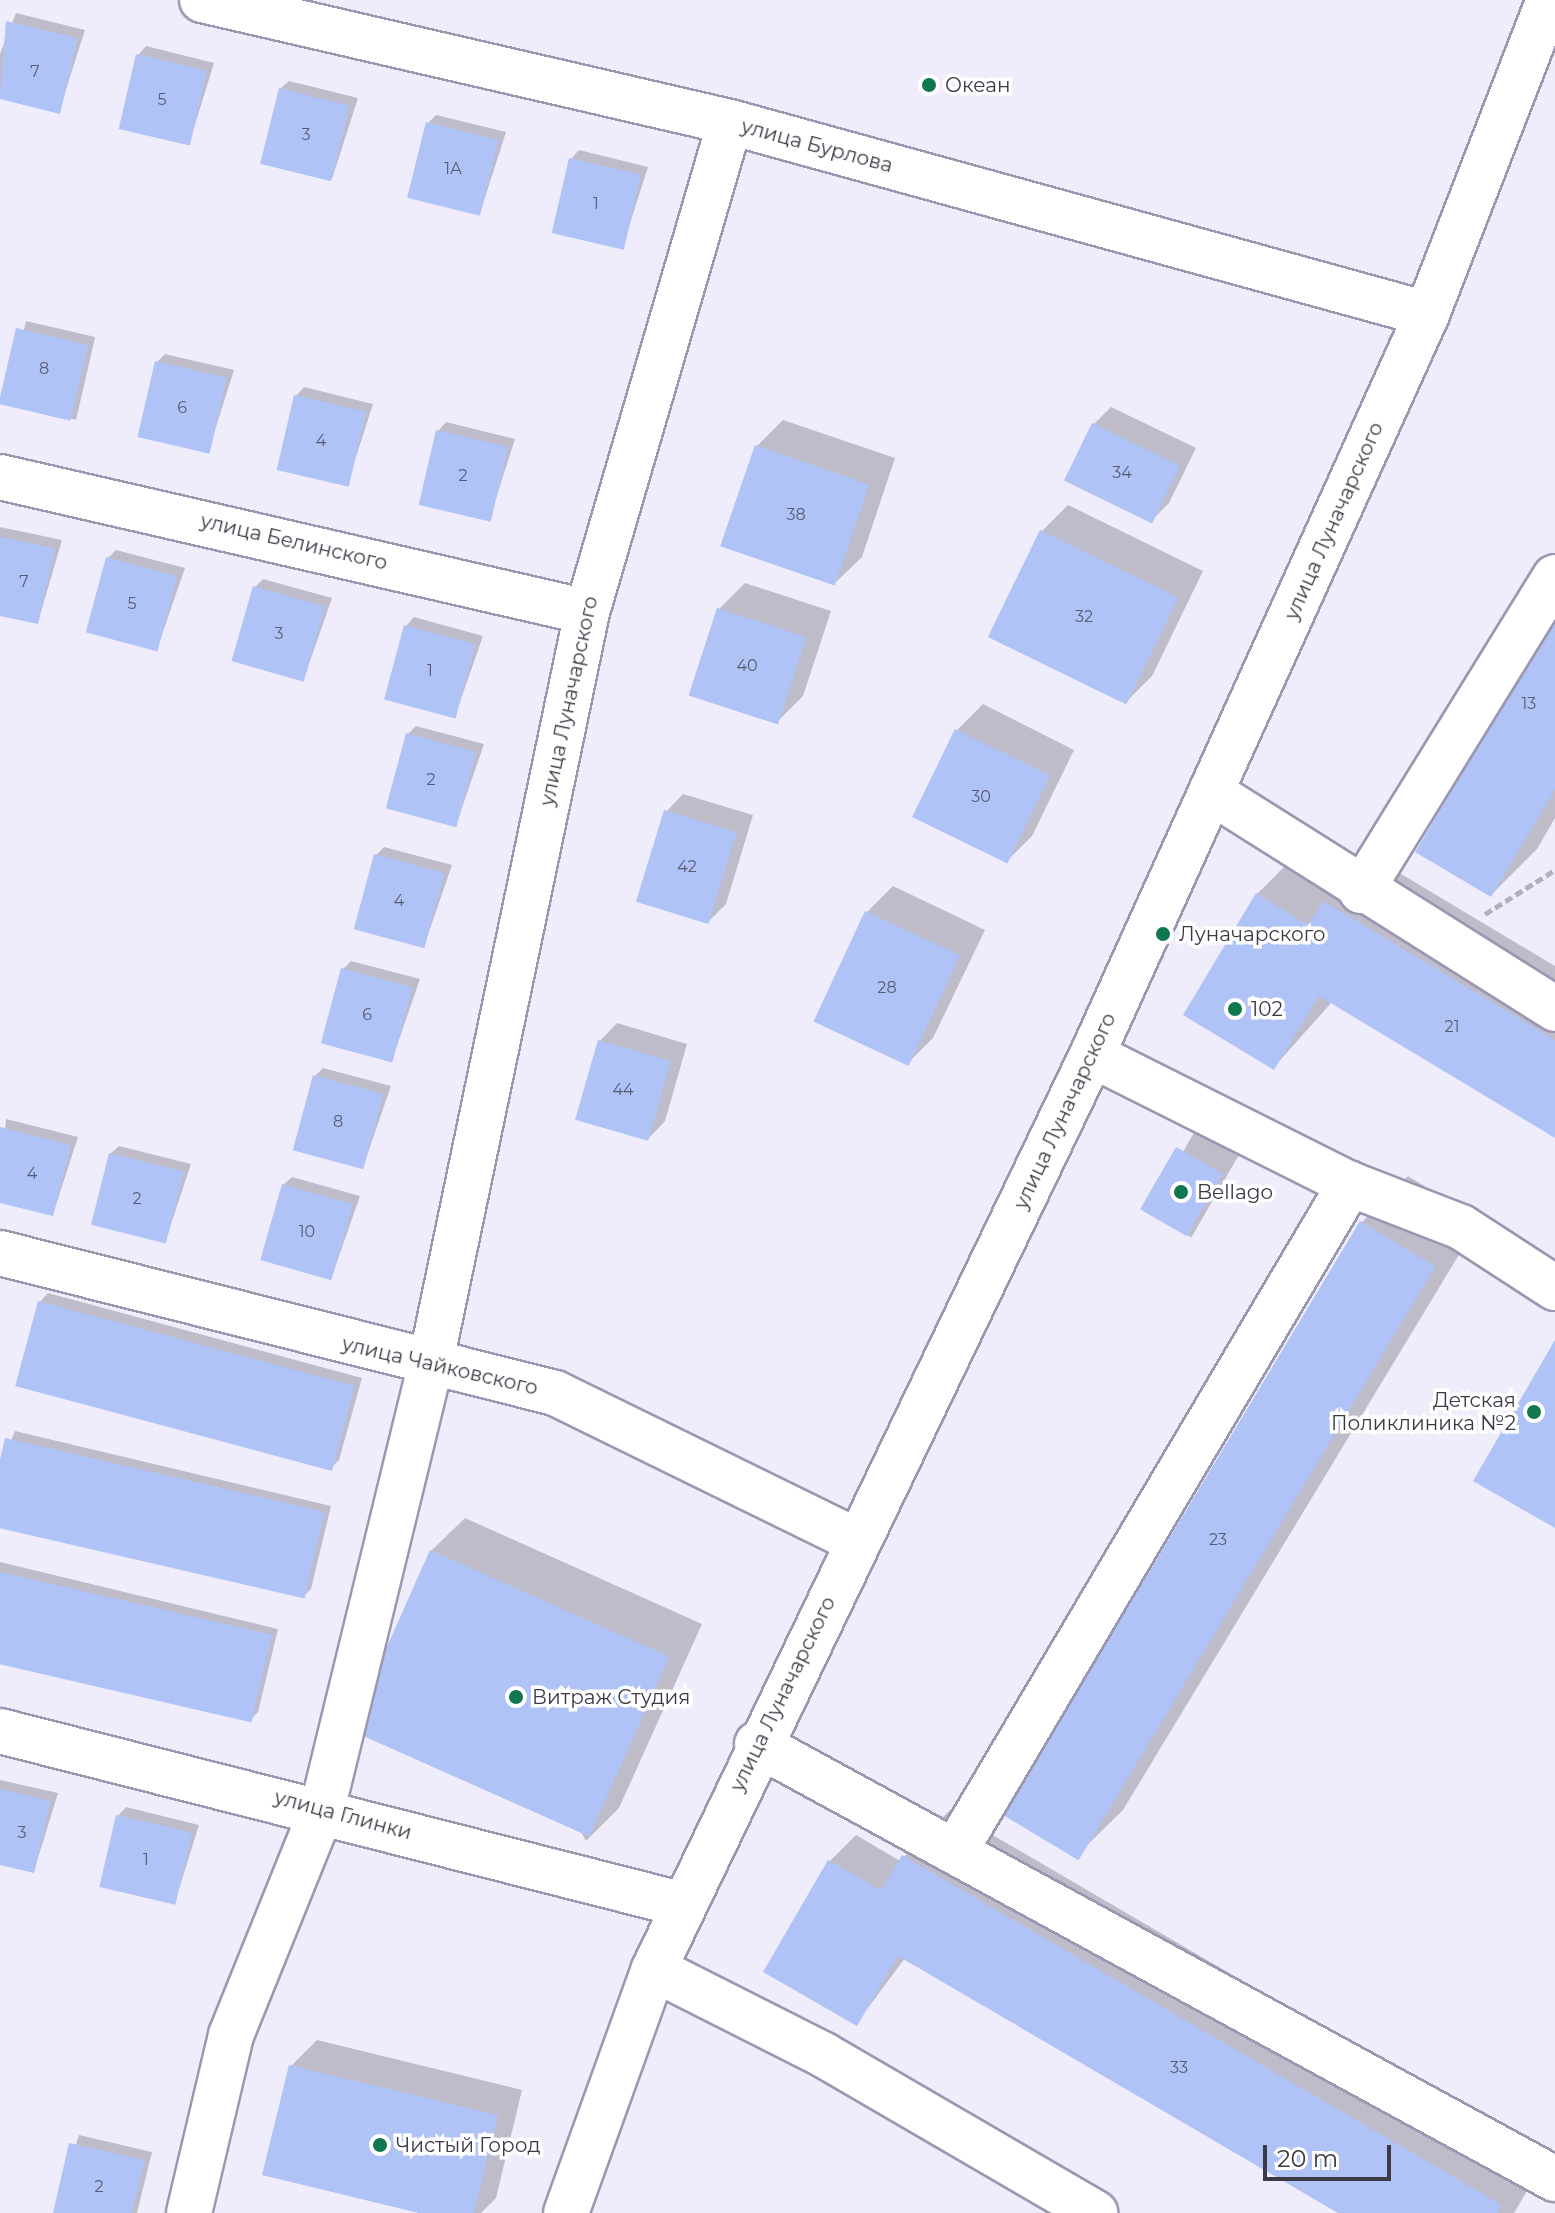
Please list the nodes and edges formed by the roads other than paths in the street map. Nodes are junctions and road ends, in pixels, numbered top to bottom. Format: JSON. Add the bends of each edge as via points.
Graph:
{"nodes":[{"id":1,"x":202,"y":0,"type":"edge"},
{"id":2,"x":1549,"y":0,"type":"edge"},
{"id":3,"x":1541,"y":59,"type":"edge"},
{"id":4,"x":730,"y":122,"type":"junction"},
{"id":5,"x":1427,"y":314,"type":"junction"},
{"id":6,"x":0,"y":477,"type":"edge"},
{"id":7,"x":1555,"y":577,"type":"edge"},
{"id":8,"x":587,"y":612,"type":"junction"},
{"id":9,"x":1211,"y":792,"type":"junction"},
{"id":10,"x":1361,"y":891,"type":"junction"},
{"id":11,"x":1555,"y":1009,"type":"edge"},
{"id":12,"x":1092,"y":1055,"type":"junction"},
{"id":13,"x":1350,"y":1184,"type":"junction"},
{"id":14,"x":0,"y":1253,"type":"edge"},
{"id":15,"x":1555,"y":1288,"type":"edge"},
{"id":16,"x":430,"y":1366,"type":"junction"},
{"id":17,"x":857,"y":1541,"type":"junction"},
{"id":18,"x":0,"y":1731,"type":"edge"},
{"id":19,"x":757,"y":1744,"type":"junction"},
{"id":20,"x":322,"y":1810,"type":"junction"},
{"id":21,"x":957,"y":1848,"type":"junction"},
{"id":22,"x":684,"y":1905,"type":"junction"},
{"id":23,"x":654,"y":1969,"type":"junction"},
{"id":24,"x":1555,"y":2179,"type":"edge"},
{"id":25,"x":189,"y":2213,"type":"edge"},
{"id":26,"x":566,"y":2213,"type":"edge"},
{"id":27,"x":1095,"y":2213,"type":"edge"}],
"edges":[{"from":1,"to":4,"type":"street","name":"улица Бурлова"},
{"from":2,"to":3,"type":"street","name":"улица Луначарского"},
{"from":3,"to":5,"type":"street","name":"улица Луначарского"},
{"from":4,"to":5,"type":"street","name":"улица Бурлова"},
{"from":4,"to":8,"type":"street","name":"улица Луначарского"},
{"from":5,"to":9,"type":"street","name":"улица Луначарского"},
{"from":6,"to":8,"type":"street","name":"улица Белинского"},
{"from":7,"to":10,"type":"street"},
{"from":8,"to":16,"type":"street","name":"улица Луначарского"},
{"from":9,"to":10,"type":"street"},
{"from":9,"to":12,"type":"street","name":"улица Луначарского"},
{"from":10,"to":11,"type":"street"},
{"from":12,"to":13,"type":"street"},
{"from":12,"to":17,"type":"street","name":"улица Луначарского"},
{"from":13,"to":15,"type":"street","via":[[1461,1227]]},
{"from":13,"to":21,"type":"street"},
{"from":14,"to":16,"type":"street","name":"улица Чайковского"},
{"from":16,"to":17,"type":"street","name":"улица Чайковского","via":[[555,1393]]},
{"from":16,"to":20,"type":"street","name":"улица Луначарского"},
{"from":17,"to":19,"type":"street","name":"улица Луначарского"},
{"from":18,"to":20,"type":"street","name":"улица Глинки"},
{"from":19,"to":21,"type":"street"},
{"from":19,"to":22,"type":"street","name":"улица Луначарского"},
{"from":20,"to":22,"type":"street","name":"улица Глинки"},
{"from":20,"to":25,"type":"street","name":"улица Луначарского","via":[[231,2035]]},
{"from":21,"to":24,"type":"street"},
{"from":22,"to":23,"type":"street","name":"улица Луначарского"},
{"from":23,"to":26,"type":"street","name":"улица Луначарского"},
{"from":23,"to":27,"type":"street","via":[[824,2055]]}]}
